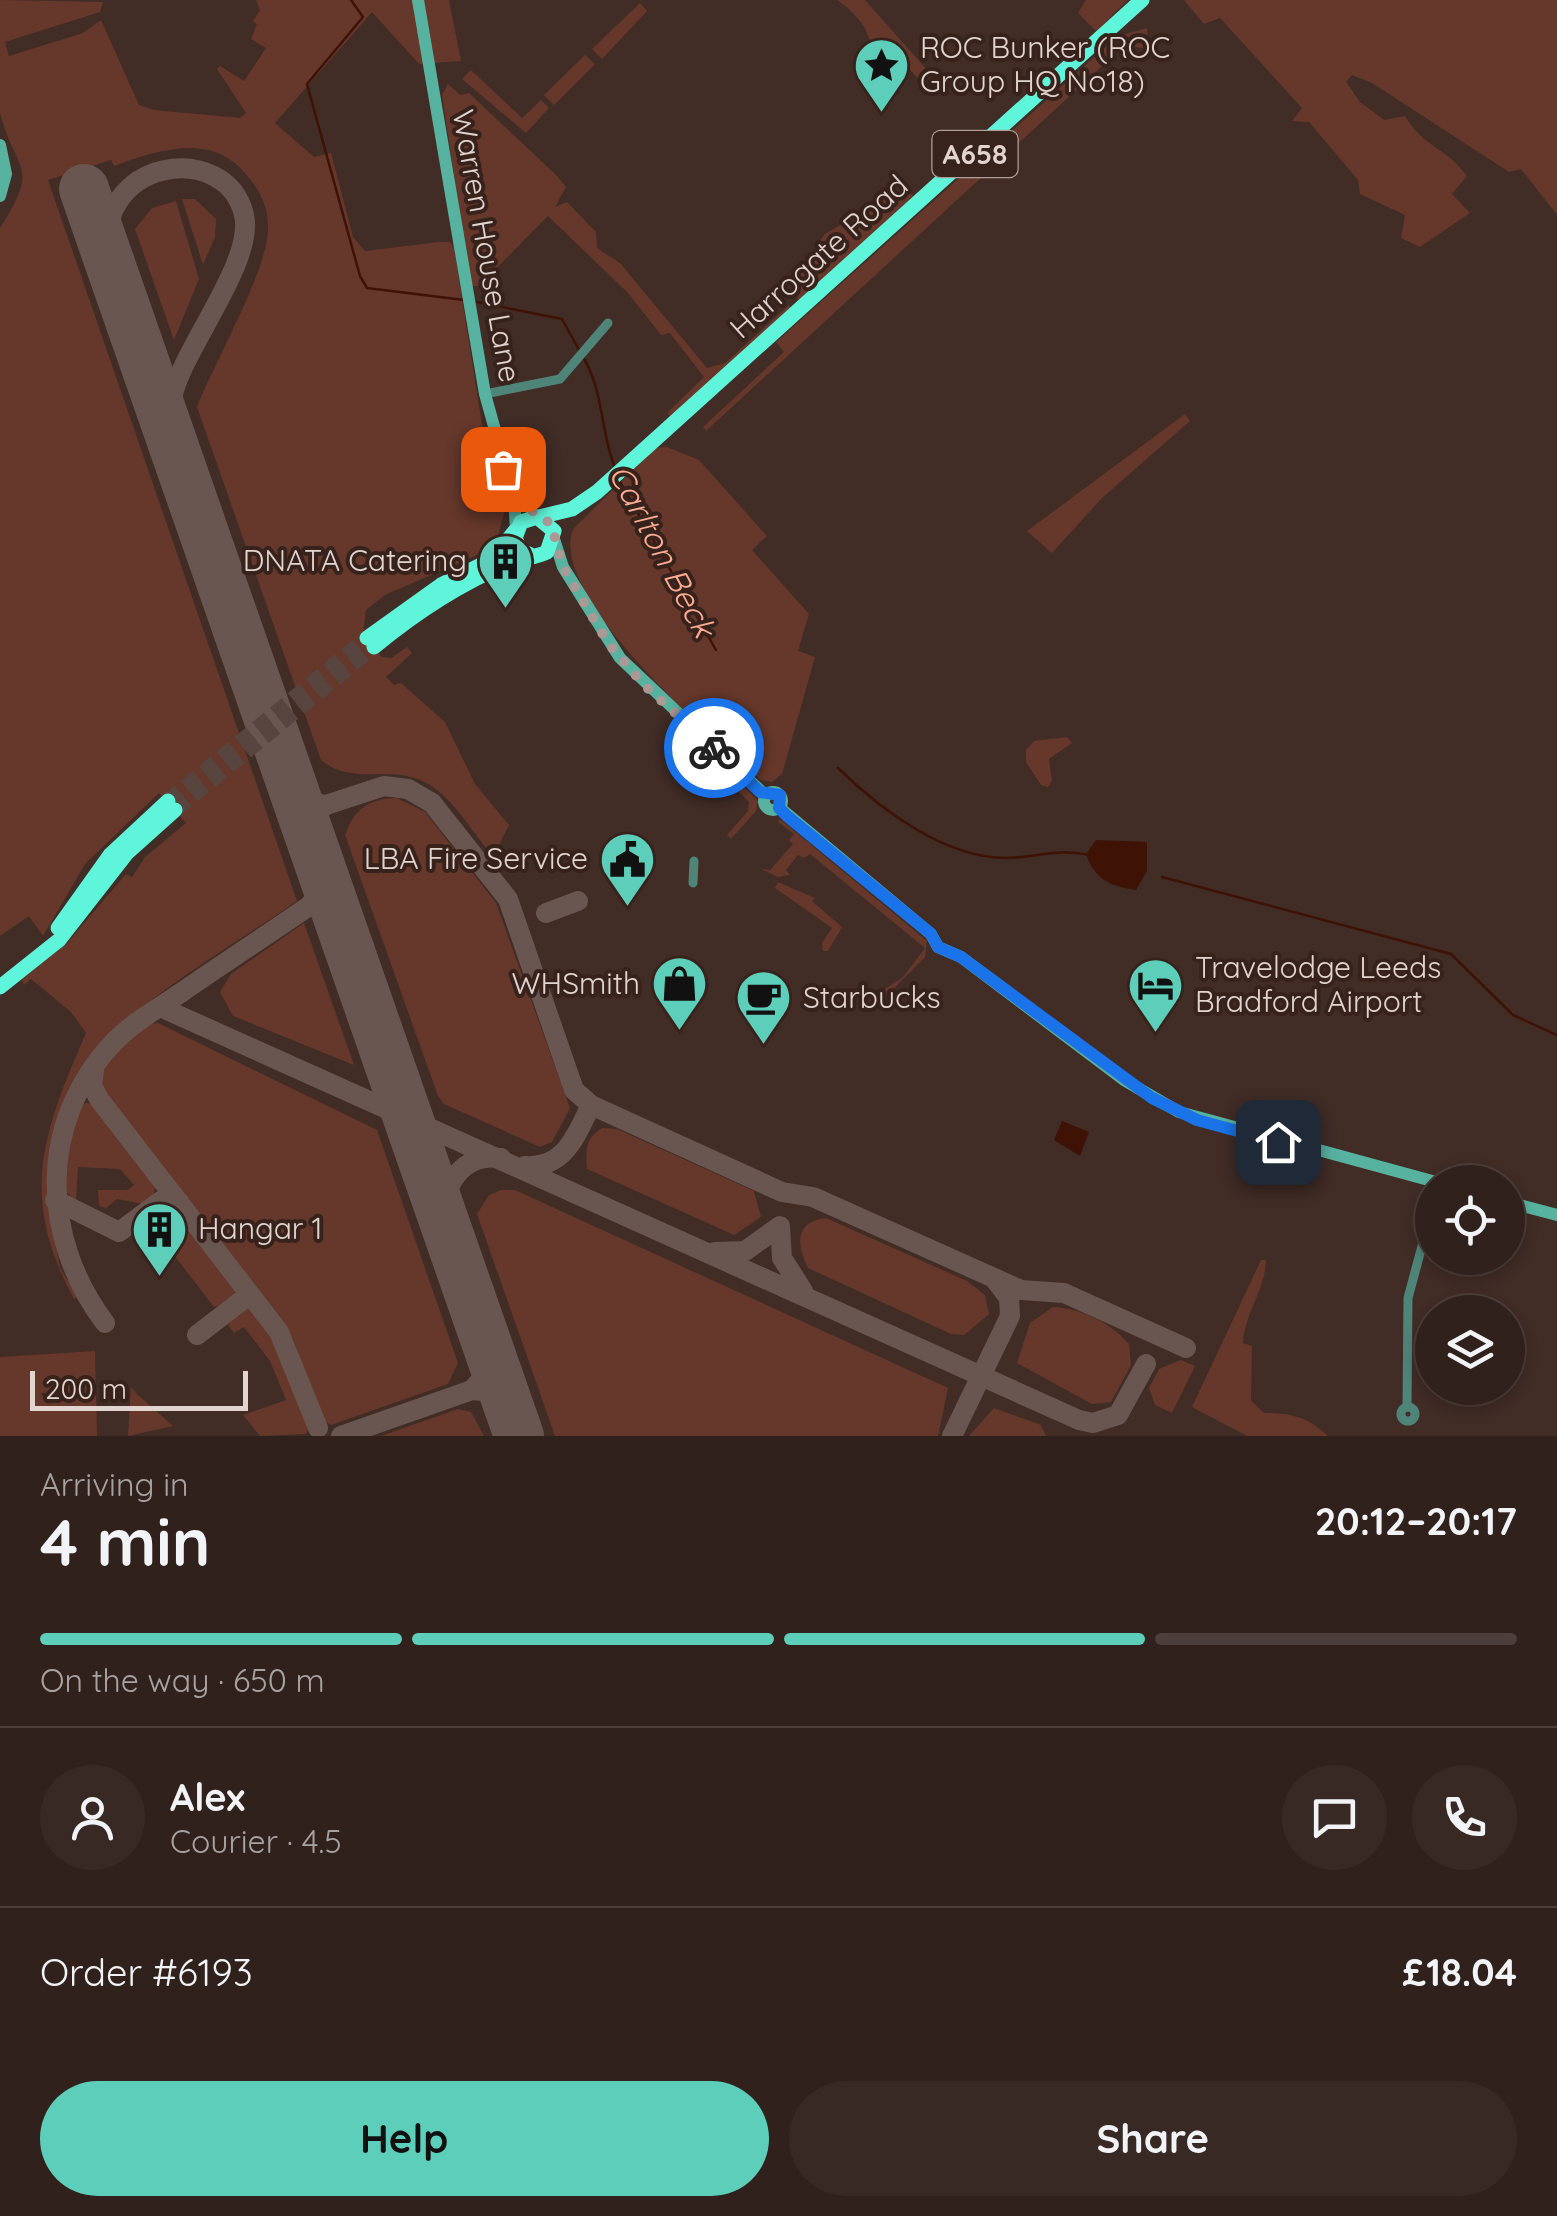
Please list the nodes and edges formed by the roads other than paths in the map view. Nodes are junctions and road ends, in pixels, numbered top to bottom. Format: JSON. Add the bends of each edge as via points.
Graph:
{"nodes":[{"id":1,"x":418,"y":0,"type":"edge"},
{"id":2,"x":1142,"y":0,"type":"edge"},
{"id":3,"x":0,"y":145,"type":"edge"},
{"id":4,"x":0,"y":196,"type":"edge"},
{"id":5,"x":608,"y":323,"type":"dead end"},
{"id":6,"x":485,"y":394,"type":"junction"},
{"id":7,"x":514,"y":498,"type":"junction"},
{"id":8,"x":572,"y":509,"type":"junction"},
{"id":9,"x":538,"y":517,"type":"junction"},
{"id":10,"x":516,"y":530,"type":"junction"},
{"id":11,"x":554,"y":538,"type":"junction"},
{"id":12,"x":534,"y":556,"type":"junction"},
{"id":13,"x":563,"y":567,"type":"junction"},
{"id":14,"x":443,"y":590,"type":"junction"},
{"id":15,"x":370,"y":643,"type":"tunnel mouth"},
{"id":16,"x":171,"y":806,"type":"tunnel mouth"},
{"id":17,"x":694,"y":861,"type":"dead end"},
{"id":18,"x":693,"y":882,"type":"dead end"},
{"id":19,"x":0,"y":986,"type":"edge"},
{"id":20,"x":1415,"y":1177,"type":"edge"},
{"id":21,"x":1525,"y":1207,"type":"edge"},
{"id":22,"x":1557,"y":1215,"type":"edge"},
{"id":23,"x":1415,"y":1272,"type":"edge"},
{"id":24,"x":1407,"y":1436,"type":"edge"}],
"edges":[{"from":1,"to":6,"type":"street","name":"Warren House Lane"},
{"from":2,"to":8,"type":"highway","name":"Harrogate Road","number":"A658"},
{"from":3,"to":4,"type":"street","via":[[6,174]]},
{"from":5,"to":6,"type":"street","via":[[560,379]]},
{"from":6,"to":7,"type":"street","name":"Warren House Lane"},
{"from":7,"to":9,"type":"street"},
{"from":7,"to":10,"type":"street","name":"Warren House Lane"},
{"from":8,"to":9,"type":"highway","name":"Harrogate Road","number":"A658"},
{"from":8,"to":11,"type":"highway","name":"Harrogate Road","number":"A658"},
{"from":9,"to":10,"type":"highway","via":[[526,518]]},
{"from":9,"to":11,"type":"highway","via":[[551,524]]},
{"from":10,"to":12,"type":"highway","via":[[520,550]]},
{"from":10,"to":14,"type":"highway","via":[[492,559]]},
{"from":11,"to":12,"type":"highway","via":[[546,552]]},
{"from":11,"to":13,"type":"street"},
{"from":12,"to":13,"type":"street"},
{"from":12,"to":14,"type":"highway"},
{"from":13,"to":20,"type":"street","via":[[620,658],[766,796],[768,809],[779,808],[931,934],[938,947],[961,957],[1152,1098],[1205,1122]]},
{"from":14,"to":15,"type":"highway"},
{"from":16,"to":19,"type":"highway","via":[[71,927]]},
{"from":17,"to":18,"type":"street"},
{"from":21,"to":22,"type":"street"},
{"from":23,"to":24,"type":"street","via":[[1408,1298],[1407,1408],[1401,1414]]}]}
